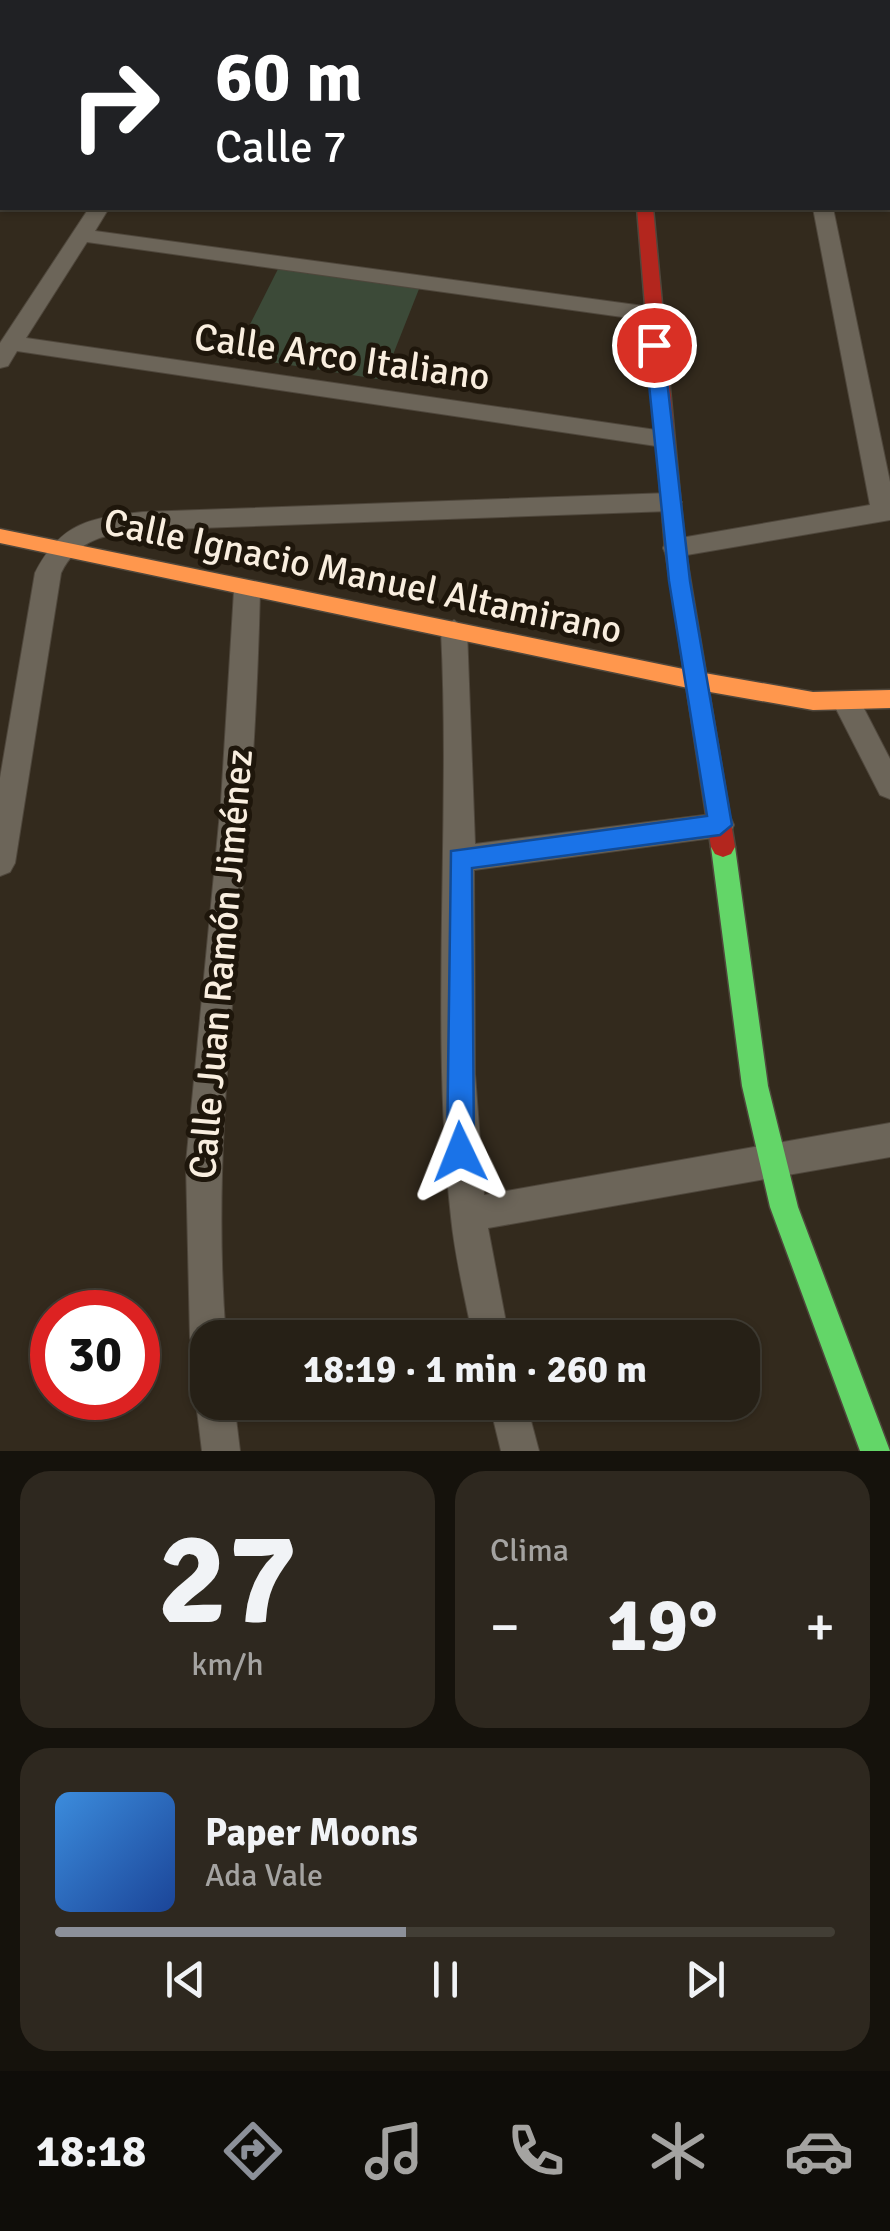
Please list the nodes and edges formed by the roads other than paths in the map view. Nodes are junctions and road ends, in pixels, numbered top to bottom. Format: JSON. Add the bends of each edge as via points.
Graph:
{"nodes":[{"id":1,"x":97,"y":210,"type":"edge"},
{"id":2,"x":645,"y":210,"type":"edge"},
{"id":3,"x":823,"y":210,"type":"edge"},
{"id":4,"x":81,"y":235,"type":"junction"},
{"id":5,"x":650,"y":314,"type":"junction"},
{"id":6,"x":6,"y":352,"type":"edge"},
{"id":7,"x":663,"y":439,"type":"junction"},
{"id":8,"x":670,"y":502,"type":"junction"},
{"id":9,"x":887,"y":512,"type":"edge"},
{"id":10,"x":0,"y":536,"type":"edge"},
{"id":11,"x":58,"y":548,"type":"junction"},
{"id":12,"x":675,"y":548,"type":"junction"},
{"id":13,"x":247,"y":590,"type":"junction"},
{"id":14,"x":454,"y":630,"type":"junction"},
{"id":15,"x":693,"y":680,"type":"junction"},
{"id":16,"x":890,"y":699,"type":"edge"},
{"id":17,"x":848,"y":702,"type":"junction"},
{"id":18,"x":890,"y":787,"type":"edge"},
{"id":19,"x":720,"y":825,"type":"junction"},
{"id":20,"x":460,"y":859,"type":"junction"},
{"id":21,"x":0,"y":863,"type":"edge"},
{"id":22,"x":890,"y":1140,"type":"edge"},
{"id":23,"x":771,"y":1160,"type":"junction"},
{"id":24,"x":467,"y":1214,"type":"junction"},
{"id":25,"x":207,"y":1320,"type":"edge"},
{"id":26,"x":488,"y":1320,"type":"edge"},
{"id":27,"x":217,"y":1420,"type":"edge"},
{"id":28,"x":512,"y":1420,"type":"edge"},
{"id":29,"x":221,"y":1451,"type":"edge"},
{"id":30,"x":520,"y":1451,"type":"edge"},
{"id":31,"x":875,"y":1451,"type":"edge"}],
"edges":[{"from":1,"to":4,"type":"street"},
{"from":2,"to":5,"type":"street"},
{"from":3,"to":9,"type":"street"},
{"from":4,"to":5,"type":"street"},
{"from":4,"to":6,"type":"street"},
{"from":5,"to":7,"type":"street"},
{"from":6,"to":7,"type":"street","name":"Calle Arco Italiano"},
{"from":7,"to":8,"type":"street"},
{"from":8,"to":11,"type":"street","via":[[143,521],[94,528]]},
{"from":8,"to":12,"type":"street"},
{"from":9,"to":12,"type":"street"},
{"from":10,"to":11,"type":"street","name":"Calle Ignacio Manuel Altamirano"},
{"from":11,"to":13,"type":"street","name":"Calle Ignacio Manuel Altamirano"},
{"from":11,"to":21,"type":"street","via":[[48,573]]},
{"from":12,"to":15,"type":"street"},
{"from":13,"to":14,"type":"street","name":"Calle Ignacio Manuel Altamirano"},
{"from":13,"to":25,"type":"street","name":"Calle Juan Ramón Jiménez","via":[[242,733],[202,1128]]},
{"from":14,"to":15,"type":"street","name":"Calle Ignacio Manuel Altamirano"},
{"from":14,"to":20,"type":"street"},
{"from":15,"to":17,"type":"street","name":"Calle Ignacio Manuel Altamirano"},
{"from":15,"to":19,"type":"street"},
{"from":16,"to":17,"type":"street","name":"Calle Ignacio Manuel Altamirano"},
{"from":17,"to":18,"type":"street"},
{"from":19,"to":20,"type":"street"},
{"from":19,"to":23,"type":"street","via":[[754,1086]]},
{"from":20,"to":24,"type":"street","via":[[458,1131]]},
{"from":22,"to":23,"type":"street"},
{"from":23,"to":24,"type":"street"},
{"from":23,"to":31,"type":"street"},
{"from":24,"to":26,"type":"street"},
{"from":27,"to":29,"type":"street"},
{"from":28,"to":30,"type":"street"}]}
